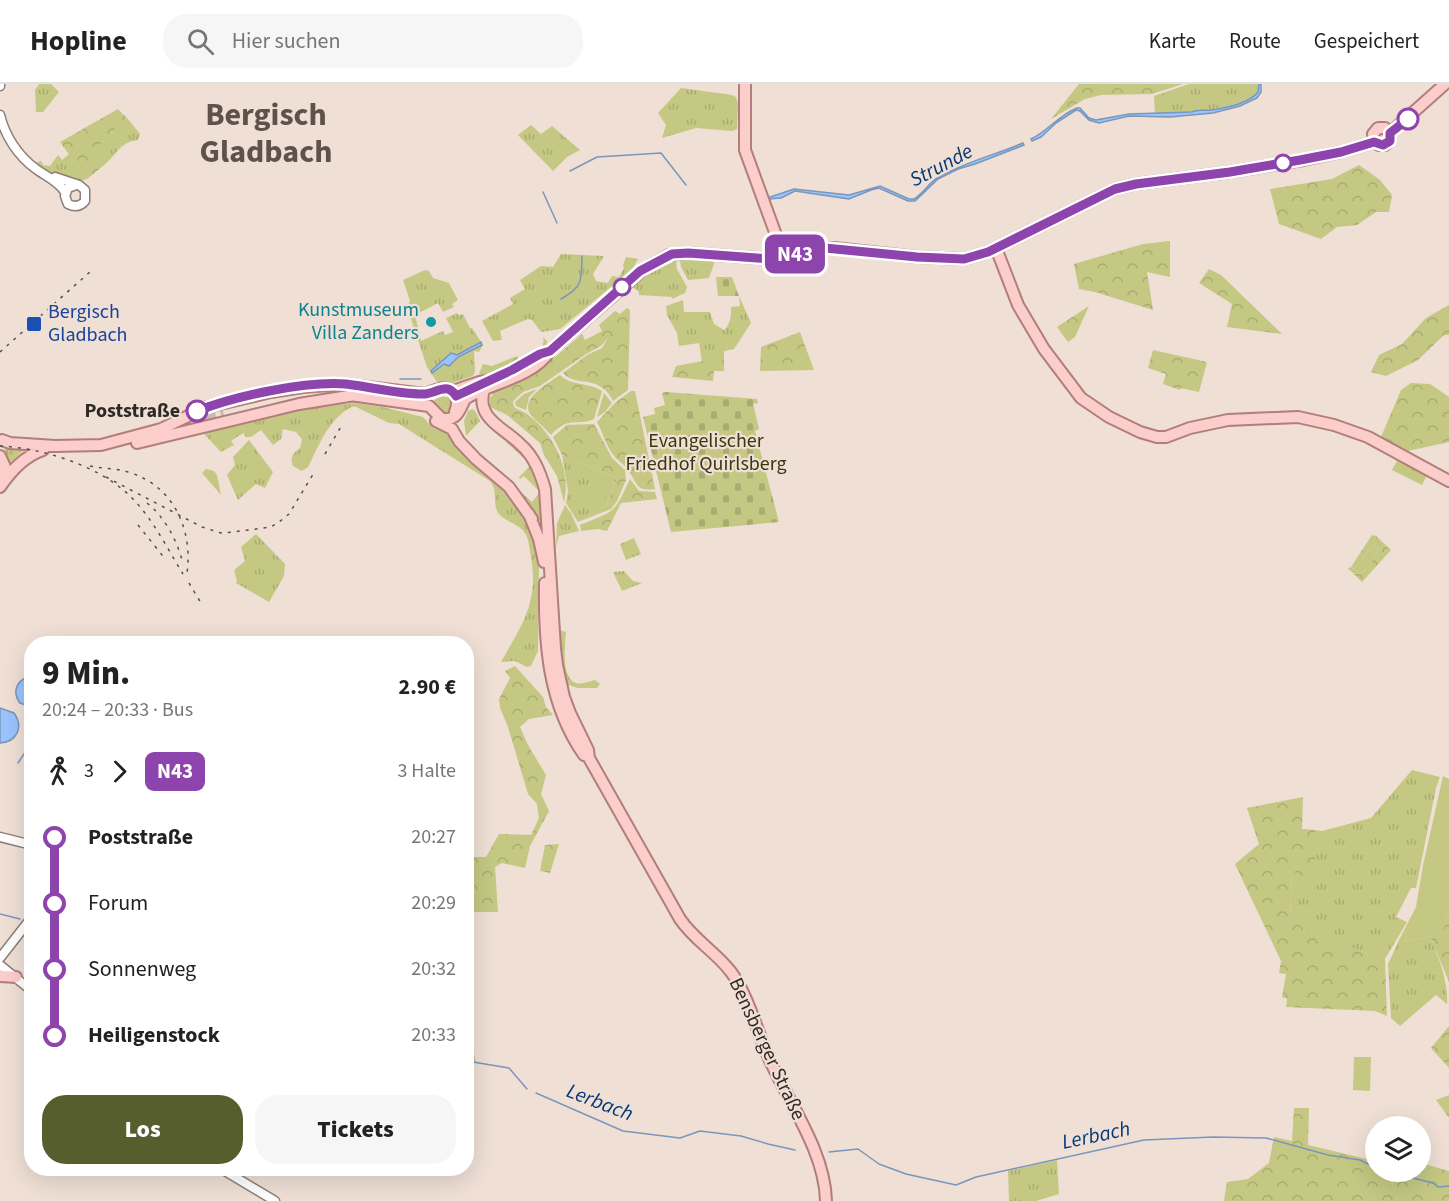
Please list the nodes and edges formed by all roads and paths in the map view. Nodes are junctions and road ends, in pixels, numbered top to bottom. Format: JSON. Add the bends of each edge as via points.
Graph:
{"nodes":[{"id":1,"x":745,"y":84,"type":"edge"},
{"id":2,"x":1444,"y":84,"type":"edge"},
{"id":3,"x":0,"y":115,"type":"edge"},
{"id":4,"x":42,"y":173,"type":"junction"},
{"id":5,"x":76,"y":185,"type":"junction"},
{"id":6,"x":65,"y":192,"type":"junction"},
{"id":7,"x":996,"y":248,"type":"junction"},
{"id":8,"x":784,"y":257,"type":"junction"},
{"id":9,"x":486,"y":386,"type":"junction"},
{"id":10,"x":370,"y":388,"type":"junction"},
{"id":11,"x":317,"y":393,"type":"junction"},
{"id":12,"x":355,"y":395,"type":"junction"},
{"id":13,"x":457,"y":396,"type":"junction"},
{"id":14,"x":430,"y":402,"type":"junction"},
{"id":15,"x":224,"y":415,"type":"tunnel mouth"},
{"id":16,"x":184,"y":417,"type":"junction"},
{"id":17,"x":450,"y":422,"type":"junction"},
{"id":18,"x":193,"y":429,"type":"junction"},
{"id":19,"x":1,"y":442,"type":"edge"},
{"id":20,"x":43,"y":450,"type":"junction"},
{"id":21,"x":0,"y":456,"type":"edge"},
{"id":22,"x":0,"y":480,"type":"edge"},
{"id":23,"x":1449,"y":481,"type":"edge"},
{"id":24,"x":0,"y":487,"type":"edge"},
{"id":25,"x":529,"y":513,"type":"junction"},
{"id":26,"x":549,"y":570,"type":"junction"},
{"id":27,"x":549,"y":622,"type":"junction"},
{"id":28,"x":0,"y":837,"type":"edge"},
{"id":29,"x":24,"y":843,"type":"edge"},
{"id":30,"x":24,"y":927,"type":"edge"},
{"id":31,"x":0,"y":958,"type":"edge"},
{"id":32,"x":0,"y":965,"type":"edge"},
{"id":33,"x":0,"y":976,"type":"edge"},
{"id":34,"x":16,"y":977,"type":"junction"},
{"id":35,"x":24,"y":984,"type":"edge"},
{"id":36,"x":233,"y":1176,"type":"edge"},
{"id":37,"x":275,"y":1201,"type":"edge"},
{"id":38,"x":826,"y":1201,"type":"edge"}],
"edges":[{"from":1,"to":8,"type":"main road","via":[[746,150]]},
{"from":2,"to":7,"type":"main road","via":[[1390,133],[1378,128],[1373,133],[1374,142],[1300,160],[1115,189]]},
{"from":3,"to":4,"type":"street","via":[[4,130],[23,159]]},
{"from":4,"to":5,"type":"street"},
{"from":4,"to":6,"type":"street","via":[[59,183]]},
{"from":5,"to":6,"type":"street"},
{"from":5,"to":6,"type":"street","via":[[86,193],[81,205],[69,204]]},
{"from":7,"to":8,"type":"main road","via":[[957,259],[825,248]]},
{"from":7,"to":23,"type":"main road","via":[[1018,305],[1044,349],[1081,398],[1109,417],[1140,432],[1166,437],[1228,420],[1298,417],[1368,437]]},
{"from":8,"to":9,"type":"main road","via":[[676,254],[663,258],[640,271],[550,351]]},
{"from":9,"to":13,"type":"main road","via":[[468,397]]},
{"from":9,"to":26,"type":"main road","name":"Bensberger Straße","via":[[484,410],[492,422],[521,444],[542,478],[547,504]]},
{"from":10,"to":11,"type":"main road"},
{"from":10,"to":14,"type":"main road","via":[[425,394]]},
{"from":10,"to":16,"type":"main road","via":[[343,384],[303,387],[207,407]]},
{"from":11,"to":12,"type":"main road"},
{"from":11,"to":15,"type":"main road"},
{"from":12,"to":14,"type":"main road"},
{"from":12,"to":18,"type":"main road"},
{"from":13,"to":14,"type":"main road","via":[[442,388]]},
{"from":13,"to":17,"type":"main road","via":[[460,412]]},
{"from":14,"to":17,"type":"main road","via":[[442,419]]},
{"from":16,"to":18,"type":"main road"},
{"from":16,"to":19,"type":"main road","via":[[158,430],[94,446]]},
{"from":17,"to":25,"type":"main road","name":"Bensberger Straße","via":[[466,449],[509,487]]},
{"from":18,"to":20,"type":"main road","via":[[105,451]]},
{"from":19,"to":20,"type":"main road"},
{"from":20,"to":24,"type":"main road","via":[[19,464]]},
{"from":21,"to":22,"type":"main road","via":[[5,467]]},
{"from":25,"to":26,"type":"main road","name":"Bensberger Straße"},
{"from":25,"to":27,"type":"main road","name":"Bensberger Straße","via":[[545,567]]},
{"from":26,"to":27,"type":"main road","name":"Bensberger Straße"},
{"from":27,"to":38,"type":"main road","name":"Bensberger Straße","via":[[549,666],[568,728],[688,932],[733,974],[816,1154]]},
{"from":28,"to":29,"type":"street"},
{"from":30,"to":31,"type":"street"},
{"from":32,"to":34,"type":"street"},
{"from":33,"to":34,"type":"main road"},
{"from":34,"to":35,"type":"street"},
{"from":36,"to":37,"type":"street"}]}
